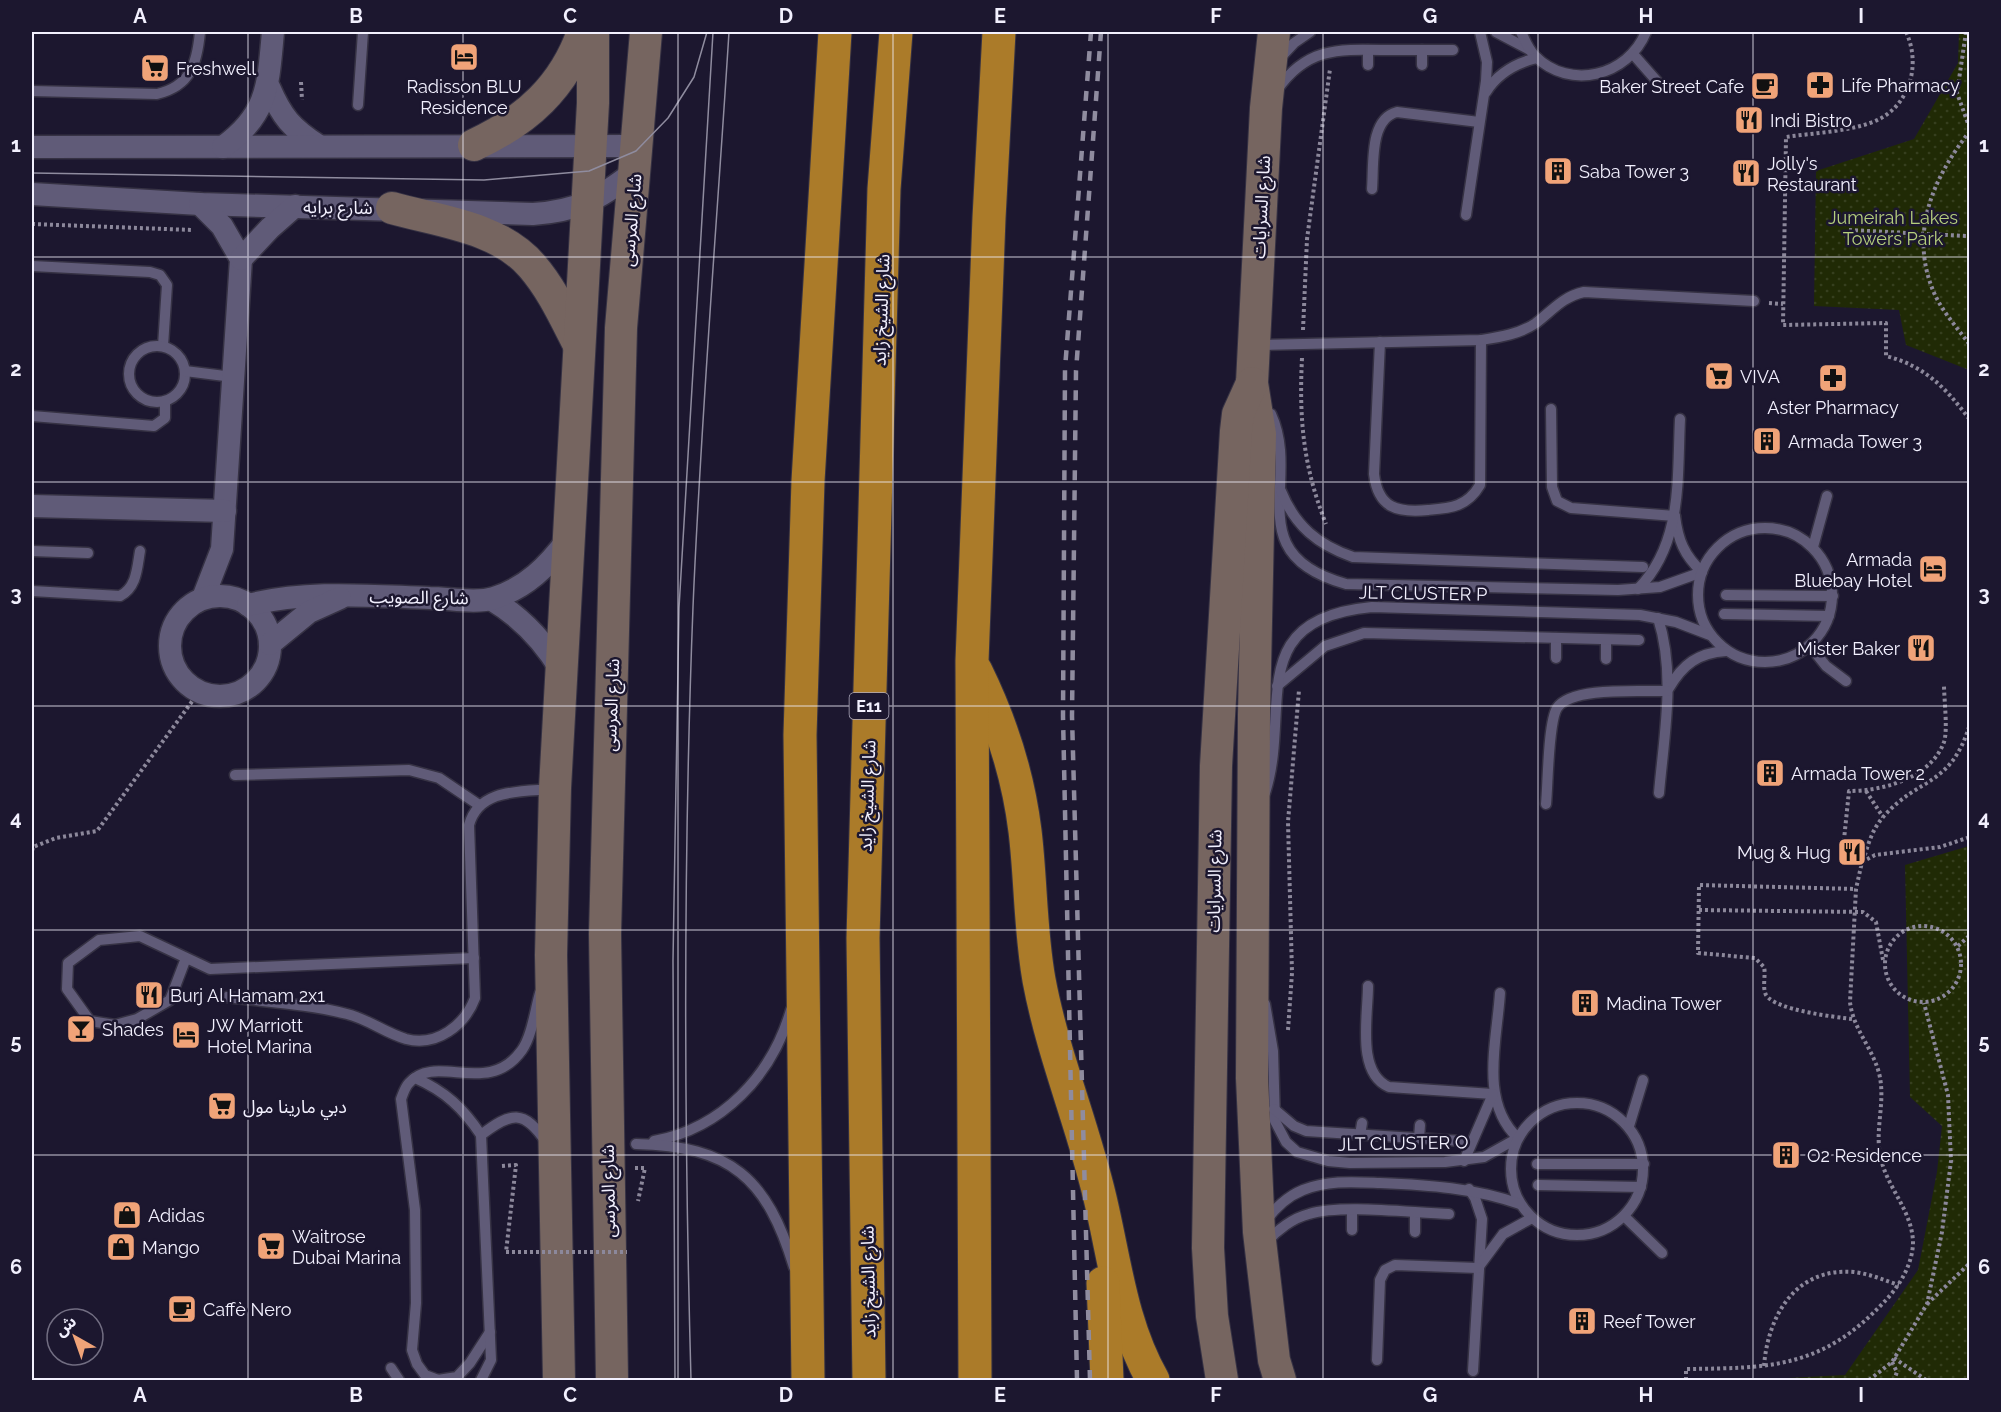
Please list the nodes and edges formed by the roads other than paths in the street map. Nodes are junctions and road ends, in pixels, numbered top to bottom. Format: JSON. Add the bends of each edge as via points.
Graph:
{"nodes":[{"id":1,"x":200,"y":32,"type":"edge"},
{"id":2,"x":273,"y":32,"type":"edge"},
{"id":3,"x":363,"y":32,"type":"edge"},
{"id":4,"x":583,"y":32,"type":"edge"},
{"id":5,"x":593,"y":32,"type":"edge"},
{"id":6,"x":614,"y":32,"type":"edge"},
{"id":7,"x":646,"y":32,"type":"edge"},
{"id":8,"x":835,"y":32,"type":"edge"},
{"id":9,"x":896,"y":32,"type":"edge"},
{"id":10,"x":999,"y":32,"type":"edge"},
{"id":11,"x":1274,"y":32,"type":"edge"},
{"id":12,"x":1310,"y":32,"type":"edge"},
{"id":13,"x":1480,"y":32,"type":"edge"},
{"id":14,"x":1496,"y":32,"type":"edge"},
{"id":15,"x":1521,"y":32,"type":"edge"},
{"id":16,"x":1646,"y":32,"type":"edge"},
{"id":17,"x":1368,"y":50,"type":"junction"},
{"id":18,"x":1422,"y":50,"type":"junction"},
{"id":19,"x":1453,"y":50,"type":"dead end"},
{"id":20,"x":1534,"y":54,"type":"junction"},
{"id":21,"x":1633,"y":54,"type":"junction"},
{"id":22,"x":1368,"y":65,"type":"dead end"},
{"id":23,"x":1422,"y":65,"type":"dead end"},
{"id":24,"x":268,"y":87,"type":"junction"},
{"id":25,"x":1662,"y":87,"type":"dead end"},
{"id":26,"x":32,"y":90,"type":"edge"},
{"id":27,"x":1267,"y":93,"type":"junction"},
{"id":28,"x":1482,"y":98,"type":"junction"},
{"id":29,"x":357,"y":105,"type":"dead end"},
{"id":30,"x":1479,"y":122,"type":"junction"},
{"id":31,"x":474,"y":145,"type":"junction"},
{"id":32,"x":594,"y":145,"type":"junction"},
{"id":33,"x":319,"y":146,"type":"junction"},
{"id":34,"x":32,"y":147,"type":"edge"},
{"id":35,"x":223,"y":147,"type":"junction"},
{"id":36,"x":636,"y":157,"type":"junction"},
{"id":37,"x":1372,"y":189,"type":"dead end"},
{"id":38,"x":32,"y":194,"type":"edge"},
{"id":39,"x":200,"y":204,"type":"junction"},
{"id":40,"x":296,"y":206,"type":"junction"},
{"id":41,"x":392,"y":208,"type":"junction"},
{"id":42,"x":587,"y":215,"type":"junction"},
{"id":43,"x":1466,"y":215,"type":"dead end"},
{"id":44,"x":241,"y":258,"type":"junction"},
{"id":45,"x":32,"y":266,"type":"edge"},
{"id":46,"x":1754,"y":301,"type":"dead end"},
{"id":47,"x":621,"y":328,"type":"junction"},
{"id":48,"x":1481,"y":340,"type":"junction"},
{"id":49,"x":1380,"y":342,"type":"junction"},
{"id":50,"x":579,"y":345,"type":"junction"},
{"id":51,"x":1254,"y":345,"type":"junction"},
{"id":52,"x":163,"y":346,"type":"junction"},
{"id":53,"x":185,"y":371,"type":"junction"},
{"id":54,"x":233,"y":377,"type":"junction"},
{"id":55,"x":1251,"y":383,"type":"junction"},
{"id":56,"x":165,"y":401,"type":"junction"},
{"id":57,"x":1551,"y":409,"type":"dead end"},
{"id":58,"x":32,"y":416,"type":"edge"},
{"id":59,"x":1680,"y":419,"type":"dead end"},
{"id":60,"x":1278,"y":484,"type":"junction"},
{"id":61,"x":1827,"y":496,"type":"dead end"},
{"id":62,"x":32,"y":506,"type":"edge"},
{"id":63,"x":225,"y":511,"type":"junction"},
{"id":64,"x":1675,"y":516,"type":"junction"},
{"id":65,"x":568,"y":539,"type":"junction"},
{"id":66,"x":1814,"y":547,"type":"junction"},
{"id":67,"x":222,"y":549,"type":"junction"},
{"id":68,"x":32,"y":551,"type":"edge"},
{"id":69,"x":140,"y":551,"type":"dead end"},
{"id":70,"x":88,"y":553,"type":"dead end"},
{"id":71,"x":1643,"y":567,"type":"dead end"},
{"id":72,"x":1702,"y":572,"type":"junction"},
{"id":73,"x":1638,"y":589,"type":"junction"},
{"id":74,"x":32,"y":591,"type":"edge"},
{"id":75,"x":347,"y":596,"type":"junction"},
{"id":76,"x":1726,"y":596,"type":"dead end"},
{"id":77,"x":1833,"y":596,"type":"junction"},
{"id":78,"x":202,"y":598,"type":"junction"},
{"id":79,"x":491,"y":599,"type":"junction"},
{"id":80,"x":243,"y":602,"type":"junction"},
{"id":81,"x":1724,"y":614,"type":"dead end"},
{"id":82,"x":1829,"y":616,"type":"junction"},
{"id":83,"x":1658,"y":618,"type":"junction"},
{"id":84,"x":1710,"y":635,"type":"junction"},
{"id":85,"x":1556,"y":638,"type":"junction"},
{"id":86,"x":1606,"y":640,"type":"junction"},
{"id":87,"x":1639,"y":640,"type":"dead end"},
{"id":88,"x":270,"y":644,"type":"junction"},
{"id":89,"x":1810,"y":646,"type":"junction"},
{"id":90,"x":1726,"y":651,"type":"junction"},
{"id":91,"x":1556,"y":658,"type":"dead end"},
{"id":92,"x":1606,"y":659,"type":"dead end"},
{"id":93,"x":972,"y":661,"type":"junction"},
{"id":94,"x":561,"y":670,"type":"junction"},
{"id":95,"x":1846,"y":681,"type":"dead end"},
{"id":96,"x":1277,"y":686,"type":"junction"},
{"id":97,"x":1667,"y":691,"type":"junction"},
{"id":98,"x":235,"y":775,"type":"dead end"},
{"id":99,"x":555,"y":788,"type":"junction"},
{"id":100,"x":1659,"y":793,"type":"dead end"},
{"id":101,"x":1546,"y":804,"type":"dead end"},
{"id":102,"x":479,"y":805,"type":"junction"},
{"id":103,"x":1254,"y":821,"type":"junction"},
{"id":104,"x":551,"y":956,"type":"junction"},
{"id":105,"x":186,"y":958,"type":"junction"},
{"id":106,"x":474,"y":958,"type":"junction"},
{"id":107,"x":803,"y":968,"type":"junction"},
{"id":108,"x":1253,"y":970,"type":"junction"},
{"id":109,"x":1368,"y":986,"type":"dead end"},
{"id":110,"x":1500,"y":993,"type":"dead end"},
{"id":111,"x":227,"y":997,"type":"dead end"},
{"id":112,"x":416,"y":1078,"type":"junction"},
{"id":113,"x":1643,"y":1080,"type":"dead end"},
{"id":114,"x":1493,"y":1094,"type":"junction"},
{"id":115,"x":1274,"y":1109,"type":"junction"},
{"id":116,"x":1362,"y":1122,"type":"dead end"},
{"id":117,"x":1420,"y":1125,"type":"dead end"},
{"id":118,"x":1629,"y":1126,"type":"junction"},
{"id":119,"x":481,"y":1135,"type":"junction"},
{"id":120,"x":1360,"y":1135,"type":"junction"},
{"id":121,"x":1419,"y":1138,"type":"junction"},
{"id":122,"x":1518,"y":1138,"type":"junction"},
{"id":123,"x":1462,"y":1141,"type":"dead end"},
{"id":124,"x":554,"y":1152,"type":"junction"},
{"id":125,"x":1464,"y":1161,"type":"junction"},
{"id":126,"x":1537,"y":1164,"type":"dead end"},
{"id":127,"x":1644,"y":1164,"type":"junction"},
{"id":128,"x":1538,"y":1185,"type":"dead end"},
{"id":129,"x":1641,"y":1187,"type":"junction"},
{"id":130,"x":1469,"y":1189,"type":"junction"},
{"id":131,"x":1101,"y":1200,"type":"junction"},
{"id":132,"x":1521,"y":1204,"type":"junction"},
{"id":133,"x":1352,"y":1211,"type":"junction"},
{"id":134,"x":1415,"y":1213,"type":"junction"},
{"id":135,"x":1449,"y":1214,"type":"dead end"},
{"id":136,"x":1624,"y":1216,"type":"junction"},
{"id":137,"x":1532,"y":1218,"type":"junction"},
{"id":138,"x":1352,"y":1230,"type":"dead end"},
{"id":139,"x":1415,"y":1232,"type":"dead end"},
{"id":140,"x":1260,"y":1241,"type":"junction"},
{"id":141,"x":1662,"y":1253,"type":"dead end"},
{"id":142,"x":1478,"y":1268,"type":"junction"},
{"id":143,"x":806,"y":1308,"type":"junction"},
{"id":144,"x":490,"y":1332,"type":"junction"},
{"id":145,"x":1377,"y":1360,"type":"dead end"},
{"id":146,"x":391,"y":1368,"type":"dead end"},
{"id":147,"x":1473,"y":1371,"type":"dead end"},
{"id":148,"x":399,"y":1380,"type":"edge"},
{"id":149,"x":481,"y":1380,"type":"edge"},
{"id":150,"x":559,"y":1380,"type":"edge"},
{"id":151,"x":612,"y":1380,"type":"edge"},
{"id":152,"x":808,"y":1380,"type":"edge"},
{"id":153,"x":869,"y":1380,"type":"edge"},
{"id":154,"x":975,"y":1380,"type":"edge"},
{"id":155,"x":1107,"y":1380,"type":"edge"},
{"id":156,"x":1153,"y":1380,"type":"edge"},
{"id":157,"x":1222,"y":1380,"type":"edge"},
{"id":158,"x":1280,"y":1380,"type":"edge"}],
"edges":[{"from":1,"to":26,"type":"lane","via":[[195,66],[183,82],[166,92]]},
{"from":2,"to":24,"type":"street"},
{"from":3,"to":29,"type":"lane"},
{"from":4,"to":31,"type":"main road","via":[[568,67],[540,103],[500,133]]},
{"from":5,"to":32,"type":"main road"},
{"from":6,"to":32,"type":"main road"},
{"from":7,"to":36,"type":"main road","name":"شارع المرسى"},
{"from":8,"to":107,"type":"highway","via":[[803,608]]},
{"from":9,"to":153,"type":"highway","name":"شارع الشيخ زايد","number":"E11","via":[[884,200],[863,938]]},
{"from":10,"to":93,"type":"highway"},
{"from":11,"to":27,"type":"main road","name":"شارع السرايات"},
{"from":12,"to":27,"type":"lane","via":[[1279,59]]},
{"from":13,"to":28,"type":"lane","via":[[1487,62]]},
{"from":14,"to":20,"type":"lane"},
{"from":15,"to":20,"type":"lane"},
{"from":16,"to":21,"type":"lane"},
{"from":17,"to":18,"type":"lane"},
{"from":17,"to":22,"type":"lane"},
{"from":17,"to":27,"type":"lane","via":[[1332,50],[1311,57]]},
{"from":18,"to":19,"type":"lane"},
{"from":18,"to":23,"type":"lane"},
{"from":20,"to":21,"type":"lane","via":[[1551,68],[1585,76],[1619,66]]},
{"from":20,"to":28,"type":"lane","via":[[1504,72]]},
{"from":21,"to":25,"type":"lane"},
{"from":24,"to":33,"type":"street","via":[[289,124]]},
{"from":24,"to":35,"type":"street","via":[[248,126]]},
{"from":27,"to":51,"type":"main road","name":"شارع السرايات"},
{"from":28,"to":30,"type":"lane"},
{"from":30,"to":37,"type":"lane","via":[[1388,114],[1378,128]]},
{"from":30,"to":43,"type":"lane"},
{"from":31,"to":32,"type":"street"},
{"from":31,"to":33,"type":"street"},
{"from":32,"to":36,"type":"main road","via":[[600,159],[614,169],[623,168]]},
{"from":32,"to":42,"type":"main road"},
{"from":33,"to":35,"type":"street"},
{"from":34,"to":35,"type":"street"},
{"from":36,"to":42,"type":"street","name":"شارع برايه"},
{"from":36,"to":47,"type":"main road","name":"شارع المرسى"},
{"from":38,"to":39,"type":"street","name":"شارع برايه"},
{"from":39,"to":40,"type":"street","name":"شارع برايه"},
{"from":39,"to":44,"type":"street","via":[[222,226]]},
{"from":40,"to":41,"type":"street","name":"شارع برايه"},
{"from":40,"to":44,"type":"street"},
{"from":41,"to":42,"type":"street","name":"شارع برايه"},
{"from":41,"to":50,"type":"main road","via":[[494,237],[513,249],[531,265],[550,292]]},
{"from":42,"to":47,"type":"main road","via":[[615,239]]},
{"from":42,"to":50,"type":"main road"},
{"from":44,"to":54,"type":"street"},
{"from":45,"to":52,"type":"lane","via":[[160,275],[167,285]]},
{"from":46,"to":48,"type":"lane","via":[[1584,292],[1564,299],[1521,331]]},
{"from":47,"to":151,"type":"main road","name":"شارع المرسى","via":[[605,934]]},
{"from":48,"to":49,"type":"lane"},
{"from":48,"to":49,"type":"lane","via":[[1480,485],[1464,505],[1405,512],[1392,508],[1375,488]]},
{"from":49,"to":51,"type":"lane"},
{"from":50,"to":65,"type":"main road"},
{"from":51,"to":55,"type":"main road","name":"شارع السرايات"},
{"from":52,"to":53,"type":"lane","via":[[180,357]]},
{"from":52,"to":56,"type":"lane","via":[[139,353],[131,363],[129,375],[132,387],[141,397],[152,402]]},
{"from":53,"to":54,"type":"lane"},
{"from":53,"to":56,"type":"lane","via":[[181,390]]},
{"from":54,"to":63,"type":"street"},
{"from":55,"to":60,"type":"lane","name":"JLT CLUSTER P","via":[[1273,418],[1278,438]]},
{"from":55,"to":103,"type":"main road","name":"شارع السرايات","via":[[1260,434]]},
{"from":55,"to":157,"type":"main road","name":"شارع السرايات","via":[[1238,414],[1236,431],[1216,766],[1208,1248],[1212,1316]]},
{"from":56,"to":58,"type":"lane","via":[[165,418],[154,426]]},
{"from":57,"to":64,"type":"lane","via":[[1552,487],[1557,501],[1571,508]]},
{"from":59,"to":64,"type":"lane"},
{"from":60,"to":71,"type":"lane","via":[[1288,510],[1306,532],[1329,549],[1353,557],[1609,561]]},
{"from":60,"to":73,"type":"lane","name":"JLT CLUSTER P","via":[[1280,529],[1290,549],[1323,577],[1346,584]]},
{"from":61,"to":66,"type":"lane"},
{"from":62,"to":63,"type":"street"},
{"from":63,"to":67,"type":"street"},
{"from":64,"to":72,"type":"lane","via":[[1684,552]]},
{"from":64,"to":73,"type":"lane","via":[[1659,563]]},
{"from":65,"to":79,"type":"street","name":"شارع الصويب","via":[[541,572],[522,586]]},
{"from":65,"to":94,"type":"main road"},
{"from":66,"to":72,"type":"lane","name":"JLT CLUSTER P","via":[[1795,534],[1773,528],[1751,529],[1730,537],[1712,552]]},
{"from":66,"to":77,"type":"lane","name":"JLT CLUSTER P","via":[[1828,570]]},
{"from":67,"to":78,"type":"street"},
{"from":67,"to":80,"type":"street"},
{"from":68,"to":70,"type":"lane"},
{"from":69,"to":74,"type":"lane","via":[[131,588],[120,596]]},
{"from":72,"to":73,"type":"lane","name":"JLT CLUSTER P","via":[[1660,587]]},
{"from":72,"to":84,"type":"lane","name":"JLT CLUSTER P","via":[[1698,605]]},
{"from":75,"to":79,"type":"street","name":"شارع الصويب"},
{"from":75,"to":80,"type":"street","name":"شارع الصويب","via":[[295,595]]},
{"from":75,"to":88,"type":"street","via":[[309,612]]},
{"from":76,"to":77,"type":"lane"},
{"from":77,"to":82,"type":"lane","name":"JLT CLUSTER P"},
{"from":78,"to":80,"type":"street","via":[[214,595]]},
{"from":78,"to":88,"type":"street","via":[[177,620],[170,652],[175,669],[199,692],[215,696],[248,687],[264,669]]},
{"from":79,"to":94,"type":"street","name":"شارع الصويب","via":[[509,609],[539,636]]},
{"from":80,"to":88,"type":"street","via":[[264,621]]},
{"from":81,"to":82,"type":"lane"},
{"from":82,"to":89,"type":"lane","name":"JLT CLUSTER P"},
{"from":83,"to":84,"type":"lane","name":"JLT CLUSTER P"},
{"from":83,"to":96,"type":"lane","name":"JLT CLUSTER P","via":[[1372,607],[1342,610],[1300,634],[1282,662]]},
{"from":83,"to":97,"type":"lane","via":[[1667,654]]},
{"from":84,"to":90,"type":"lane","name":"JLT CLUSTER P"},
{"from":85,"to":86,"type":"lane"},
{"from":85,"to":91,"type":"lane"},
{"from":85,"to":96,"type":"lane","via":[[1364,633],[1325,646]]},
{"from":86,"to":87,"type":"lane"},
{"from":86,"to":92,"type":"lane"},
{"from":89,"to":90,"type":"lane","name":"JLT CLUSTER P","via":[[1791,658],[1769,663],[1747,660]]},
{"from":89,"to":95,"type":"lane","via":[[1826,666]]},
{"from":90,"to":97,"type":"lane","via":[[1707,653],[1690,661]]},
{"from":93,"to":131,"type":"highway","via":[[1007,744],[1018,787],[1040,982]]},
{"from":93,"to":154,"type":"highway"},
{"from":94,"to":99,"type":"main road"},
{"from":96,"to":103,"type":"lane","name":"JLT CLUSTER P","via":[[1274,758]]},
{"from":97,"to":100,"type":"lane"},
{"from":97,"to":101,"type":"lane","via":[[1580,694],[1564,700],[1554,715]]},
{"from":98,"to":102,"type":"lane","via":[[409,770],[439,778]]},
{"from":99,"to":102,"type":"lane","via":[[499,795]]},
{"from":99,"to":104,"type":"main road"},
{"from":102,"to":106,"type":"lane","via":[[469,825]]},
{"from":103,"to":108,"type":"main road","name":"شارع السرايات"},
{"from":104,"to":112,"type":"lane","via":[[523,1048],[512,1061],[485,1074],[436,1071]]},
{"from":104,"to":124,"type":"main road"},
{"from":105,"to":105,"type":"lane","via":[[140,936],[99,940],[68,963],[67,989],[90,1021],[115,1025],[136,1019],[170,1000]]},
{"from":105,"to":106,"type":"lane","via":[[210,969]]},
{"from":106,"to":111,"type":"lane","via":[[475,998],[470,1010],[443,1035],[425,1039],[408,1039],[348,1014]]},
{"from":107,"to":143,"type":"highway"},
{"from":107,"to":143,"type":"lane","via":[[780,1041],[754,1082],[729,1106],[693,1129],[636,1144],[692,1149],[717,1157],[739,1171],[773,1211],[784,1234]]},
{"from":108,"to":115,"type":"lane","name":"JLT CLUSTER O","via":[[1270,1023]]},
{"from":108,"to":140,"type":"main road","name":"شارع السرايات","via":[[1252,1078]]},
{"from":109,"to":114,"type":"lane","via":[[1368,1063],[1379,1083],[1389,1087]]},
{"from":110,"to":114,"type":"lane"},
{"from":112,"to":119,"type":"lane","via":[[438,1087],[454,1101]]},
{"from":112,"to":144,"type":"lane","via":[[408,1083],[401,1099],[415,1210],[412,1350],[425,1375],[438,1380],[457,1377]]},
{"from":113,"to":118,"type":"lane"},
{"from":114,"to":122,"type":"lane","via":[[1500,1116]]},
{"from":114,"to":125,"type":"lane"},
{"from":115,"to":120,"type":"lane","via":[[1306,1131]]},
{"from":115,"to":125,"type":"lane","name":"JLT CLUSTER O","via":[[1279,1132],[1286,1142],[1310,1157],[1350,1163]]},
{"from":116,"to":120,"type":"lane"},
{"from":117,"to":121,"type":"lane"},
{"from":118,"to":122,"type":"lane","name":"JLT CLUSTER O","via":[[1612,1112],[1592,1104],[1571,1103],[1550,1108]]},
{"from":118,"to":127,"type":"lane","name":"JLT CLUSTER O"},
{"from":119,"to":124,"type":"lane","via":[[504,1119],[526,1119]]},
{"from":119,"to":144,"type":"lane"},
{"from":120,"to":121,"type":"lane"},
{"from":121,"to":123,"type":"lane"},
{"from":122,"to":125,"type":"lane","name":"JLT CLUSTER O","via":[[1484,1157]]},
{"from":122,"to":132,"type":"lane","name":"JLT CLUSTER O","via":[[1511,1160],[1512,1183]]},
{"from":124,"to":150,"type":"main road"},
{"from":126,"to":127,"type":"lane"},
{"from":127,"to":129,"type":"lane","name":"JLT CLUSTER O"},
{"from":128,"to":129,"type":"lane"},
{"from":129,"to":136,"type":"lane","name":"JLT CLUSTER O"},
{"from":130,"to":132,"type":"lane"},
{"from":130,"to":140,"type":"lane","via":[[1322,1184],[1283,1202]]},
{"from":130,"to":142,"type":"lane","via":[[1482,1219]]},
{"from":131,"to":155,"type":"highway"},
{"from":131,"to":156,"type":"highway","via":[[1125,1315]]},
{"from":132,"to":137,"type":"lane","name":"JLT CLUSTER O"},
{"from":133,"to":134,"type":"lane"},
{"from":133,"to":138,"type":"lane"},
{"from":133,"to":140,"type":"lane","via":[[1308,1214]]},
{"from":134,"to":135,"type":"lane"},
{"from":134,"to":139,"type":"lane"},
{"from":136,"to":137,"type":"lane","name":"JLT CLUSTER O","via":[[1595,1233],[1578,1235],[1562,1234]]},
{"from":136,"to":141,"type":"lane"},
{"from":137,"to":142,"type":"lane","via":[[1503,1234]]},
{"from":140,"to":158,"type":"main road","name":"شارع السرايات","via":[[1274,1360]]},
{"from":142,"to":145,"type":"lane","via":[[1395,1265],[1385,1270],[1380,1280]]},
{"from":142,"to":147,"type":"lane"},
{"from":143,"to":152,"type":"highway"},
{"from":144,"to":149,"type":"lane","via":[[491,1359]]},
{"from":146,"to":148,"type":"lane"}]}
